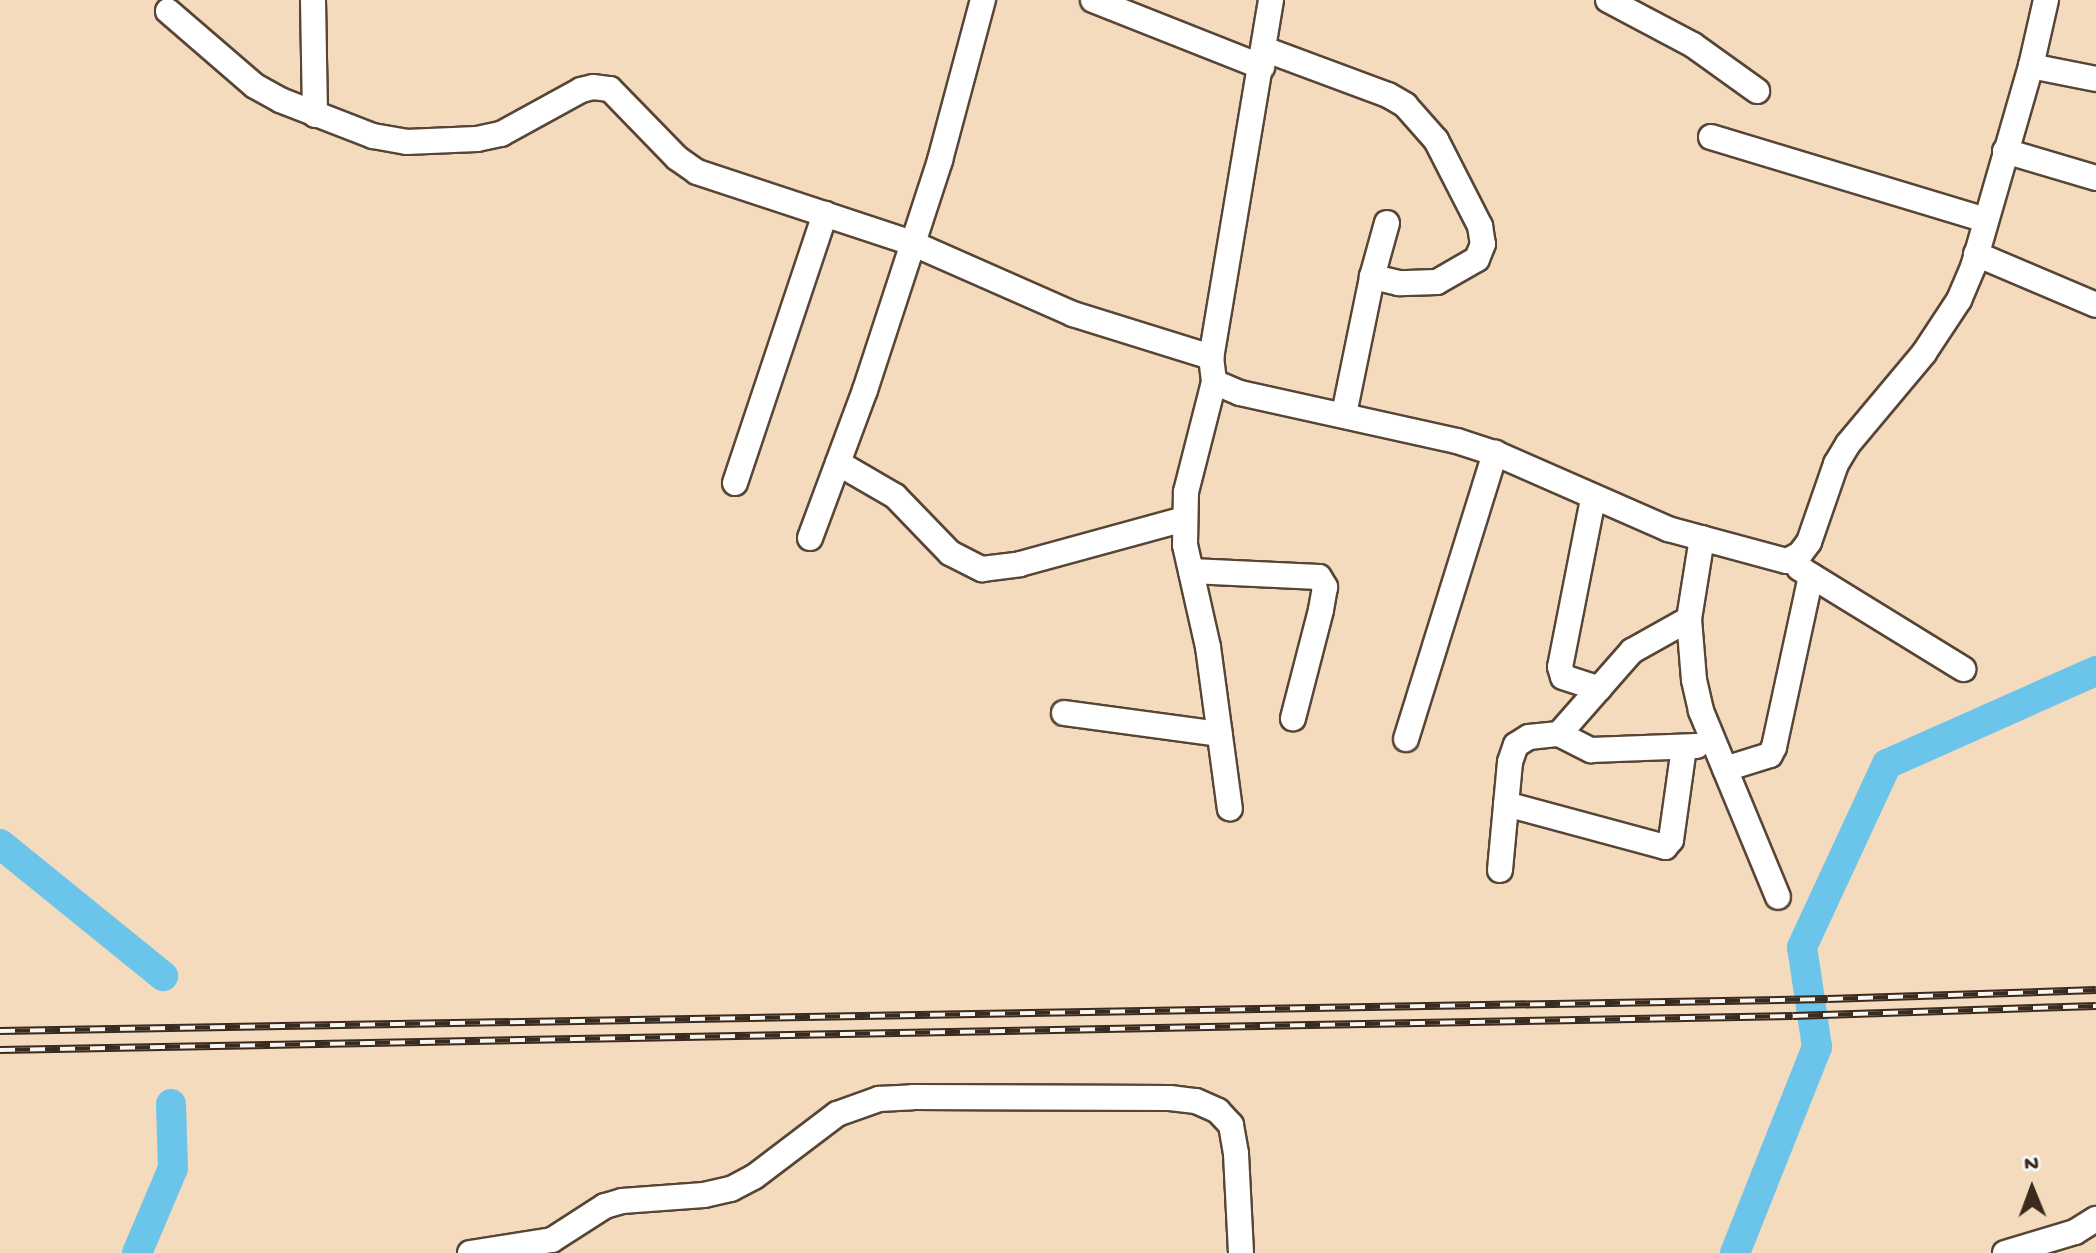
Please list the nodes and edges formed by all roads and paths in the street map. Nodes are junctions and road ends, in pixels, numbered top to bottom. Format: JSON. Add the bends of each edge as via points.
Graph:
{"nodes":[{"id":1,"x":313,"y":0,"type":"edge"},
{"id":2,"x":983,"y":0,"type":"edge"},
{"id":3,"x":1093,"y":0,"type":"edge"},
{"id":4,"x":1271,"y":0,"type":"edge"},
{"id":5,"x":1608,"y":0,"type":"edge"},
{"id":6,"x":2046,"y":0,"type":"edge"},
{"id":7,"x":168,"y":11,"type":"dead end"},
{"id":8,"x":1263,"y":58,"type":"junction"},
{"id":9,"x":2031,"y":66,"type":"junction"},
{"id":10,"x":2096,"y":79,"type":"edge"},
{"id":11,"x":1757,"y":91,"type":"dead end"},
{"id":12,"x":315,"y":115,"type":"junction"},
{"id":13,"x":1711,"y":137,"type":"dead end"},
{"id":14,"x":2005,"y":151,"type":"junction"},
{"id":15,"x":2096,"y":178,"type":"edge"},
{"id":16,"x":825,"y":214,"type":"junction"},
{"id":17,"x":1986,"y":220,"type":"junction"},
{"id":18,"x":1387,"y":223,"type":"dead end"},
{"id":19,"x":912,"y":243,"type":"junction"},
{"id":20,"x":1976,"y":254,"type":"junction"},
{"id":21,"x":1372,"y":277,"type":"junction"},
{"id":22,"x":2096,"y":305,"type":"edge"},
{"id":23,"x":1211,"y":357,"type":"junction"},
{"id":24,"x":1214,"y":382,"type":"junction"},
{"id":25,"x":1344,"y":414,"type":"junction"},
{"id":26,"x":1495,"y":453,"type":"junction"},
{"id":27,"x":838,"y":463,"type":"junction"},
{"id":28,"x":735,"y":483,"type":"dead end"},
{"id":29,"x":1593,"y":499,"type":"junction"},
{"id":30,"x":1185,"y":519,"type":"junction"},
{"id":31,"x":810,"y":538,"type":"dead end"},
{"id":32,"x":1702,"y":538,"type":"junction"},
{"id":33,"x":1787,"y":561,"type":"junction"},
{"id":34,"x":1191,"y":571,"type":"junction"},
{"id":35,"x":1811,"y":576,"type":"junction"},
{"id":36,"x":1689,"y":619,"type":"junction"},
{"id":37,"x":1963,"y":669,"type":"dead end"},
{"id":38,"x":1599,"y":689,"type":"junction"},
{"id":39,"x":1064,"y":713,"type":"dead end"},
{"id":40,"x":1293,"y":718,"type":"dead end"},
{"id":41,"x":1220,"y":734,"type":"junction"},
{"id":42,"x":1559,"y":734,"type":"junction"},
{"id":43,"x":1406,"y":739,"type":"dead end"},
{"id":44,"x":1716,"y":746,"type":"junction"},
{"id":45,"x":1684,"y":747,"type":"junction"},
{"id":46,"x":1725,"y":769,"type":"junction"},
{"id":47,"x":1506,"y":804,"type":"junction"},
{"id":48,"x":1230,"y":809,"type":"dead end"},
{"id":49,"x":1500,"y":870,"type":"dead end"},
{"id":50,"x":1778,"y":897,"type":"dead end"},
{"id":51,"x":2096,"y":1219,"type":"edge"},
{"id":52,"x":551,"y":1246,"type":"edge"},
{"id":53,"x":470,"y":1253,"type":"edge"},
{"id":54,"x":1241,"y":1253,"type":"edge"},
{"id":55,"x":2005,"y":1253,"type":"edge"}],
"edges":[{"from":1,"to":12,"type":"street"},
{"from":2,"to":19,"type":"street"},
{"from":3,"to":8,"type":"street"},
{"from":4,"to":8,"type":"street"},
{"from":5,"to":11,"type":"street","via":[[1693,45]]},
{"from":6,"to":9,"type":"street"},
{"from":7,"to":12,"type":"street","via":[[255,86]]},
{"from":8,"to":21,"type":"street","via":[[1388,95],[1405,105],[1436,140],[1480,226],[1483,244],[1477,259],[1437,282]]},
{"from":8,"to":23,"type":"street"},
{"from":9,"to":10,"type":"street"},
{"from":9,"to":14,"type":"street"},
{"from":12,"to":16,"type":"street","via":[[406,142],[477,139],[501,134],[581,90],[610,89],[697,172]]},
{"from":13,"to":17,"type":"street"},
{"from":14,"to":15,"type":"street"},
{"from":14,"to":17,"type":"street"},
{"from":16,"to":19,"type":"street"},
{"from":16,"to":28,"type":"street"},
{"from":17,"to":20,"type":"street"},
{"from":18,"to":21,"type":"street"},
{"from":19,"to":23,"type":"street","via":[[1073,314]]},
{"from":19,"to":27,"type":"street"},
{"from":20,"to":22,"type":"street"},
{"from":20,"to":33,"type":"street","via":[[1942,329],[1848,444],[1809,542]]},
{"from":21,"to":25,"type":"street"},
{"from":23,"to":24,"type":"street"},
{"from":24,"to":25,"type":"street","via":[[1240,393]]},
{"from":24,"to":30,"type":"street","via":[[1186,492]]},
{"from":25,"to":26,"type":"street"},
{"from":26,"to":29,"type":"street"},
{"from":26,"to":43,"type":"street"},
{"from":27,"to":30,"type":"street","via":[[895,496],[950,553],[982,569],[1020,564]]},
{"from":27,"to":31,"type":"street"},
{"from":29,"to":32,"type":"street"},
{"from":29,"to":38,"type":"street","via":[[1560,667],[1563,677]]},
{"from":30,"to":34,"type":"street"},
{"from":32,"to":33,"type":"street"},
{"from":32,"to":36,"type":"street"},
{"from":33,"to":35,"type":"street"},
{"from":34,"to":40,"type":"street","via":[[1319,577],[1325,587],[1321,610]]},
{"from":34,"to":41,"type":"street"},
{"from":35,"to":37,"type":"street"},
{"from":35,"to":46,"type":"street","via":[[1774,747],[1761,759]]},
{"from":36,"to":38,"type":"street","via":[[1632,651]]},
{"from":36,"to":44,"type":"street","via":[[1694,680]]},
{"from":38,"to":42,"type":"street"},
{"from":39,"to":41,"type":"street"},
{"from":41,"to":48,"type":"street"},
{"from":42,"to":45,"type":"street","via":[[1591,750]]},
{"from":42,"to":47,"type":"street","via":[[1529,737],[1516,745]]},
{"from":44,"to":45,"type":"street"},
{"from":44,"to":46,"type":"street"},
{"from":45,"to":47,"type":"street","via":[[1671,840],[1665,847]]},
{"from":46,"to":50,"type":"street"},
{"from":47,"to":49,"type":"street"},
{"from":51,"to":55,"type":"street","via":[[2075,1232]]},
{"from":52,"to":53,"type":"street"},
{"from":52,"to":54,"type":"street","via":[[605,1206],[731,1189],[837,1114],[879,1099],[1170,1098],[1196,1101],[1218,1111],[1231,1125]]}]}
